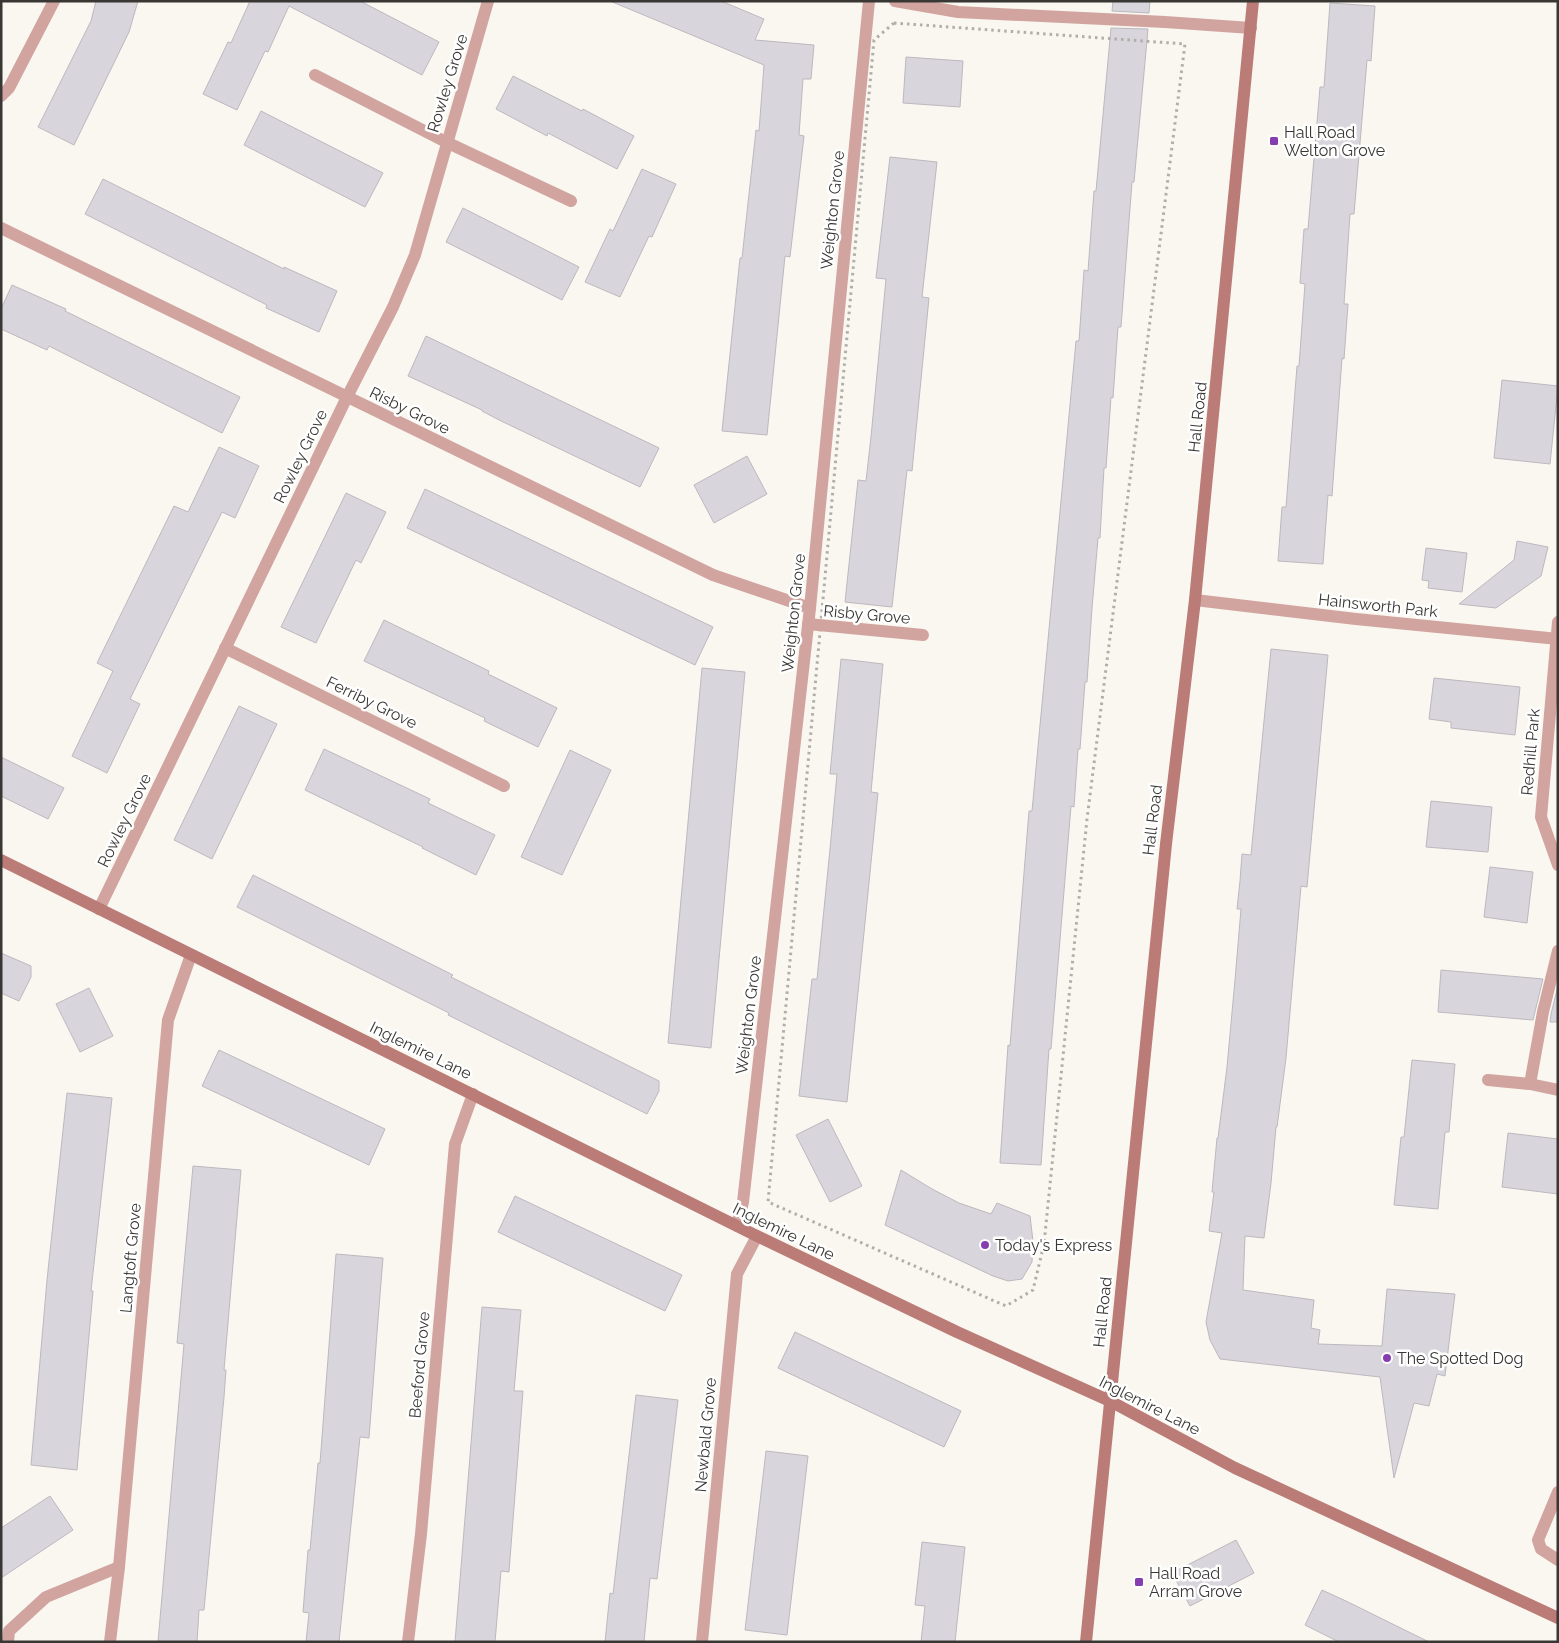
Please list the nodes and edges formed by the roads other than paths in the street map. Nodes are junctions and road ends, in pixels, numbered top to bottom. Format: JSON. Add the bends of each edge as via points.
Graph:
{"nodes":[{"id":1,"x":54,"y":1,"type":"edge"},
{"id":2,"x":488,"y":1,"type":"edge"},
{"id":3,"x":869,"y":1,"type":"edge"},
{"id":4,"x":895,"y":1,"type":"edge"},
{"id":5,"x":1253,"y":1,"type":"edge"},
{"id":6,"x":1251,"y":28,"type":"junction"},
{"id":7,"x":315,"y":75,"type":"dead end"},
{"id":8,"x":5,"y":92,"type":"edge"},
{"id":9,"x":1,"y":104,"type":"edge"},
{"id":10,"x":446,"y":142,"type":"junction"},
{"id":11,"x":571,"y":201,"type":"dead end"},
{"id":12,"x":1,"y":228,"type":"edge"},
{"id":13,"x":347,"y":397,"type":"junction"},
{"id":14,"x":1195,"y":600,"type":"junction"},
{"id":15,"x":810,"y":608,"type":"junction"},
{"id":16,"x":1558,"y":622,"type":"edge"},
{"id":17,"x":808,"y":624,"type":"junction"},
{"id":18,"x":923,"y":635,"type":"dead end"},
{"id":19,"x":1557,"y":639,"type":"edge"},
{"id":20,"x":225,"y":648,"type":"junction"},
{"id":21,"x":504,"y":786,"type":"dead end"},
{"id":22,"x":1,"y":860,"type":"edge"},
{"id":23,"x":1558,"y":865,"type":"edge"},
{"id":24,"x":99,"y":908,"type":"junction"},
{"id":25,"x":1558,"y":952,"type":"edge"},
{"id":26,"x":191,"y":955,"type":"junction"},
{"id":27,"x":1488,"y":1080,"type":"dead end"},
{"id":28,"x":1530,"y":1084,"type":"junction"},
{"id":29,"x":1558,"y":1090,"type":"edge"},
{"id":30,"x":473,"y":1094,"type":"junction"},
{"id":31,"x":737,"y":1226,"type":"junction"},
{"id":32,"x":757,"y":1236,"type":"junction"},
{"id":33,"x":1110,"y":1401,"type":"junction"},
{"id":34,"x":1558,"y":1492,"type":"edge"},
{"id":35,"x":1558,"y":1560,"type":"edge"},
{"id":36,"x":119,"y":1567,"type":"junction"},
{"id":37,"x":1558,"y":1618,"type":"edge"},
{"id":38,"x":8,"y":1642,"type":"edge"},
{"id":39,"x":110,"y":1642,"type":"edge"},
{"id":40,"x":408,"y":1642,"type":"edge"},
{"id":41,"x":702,"y":1642,"type":"edge"},
{"id":42,"x":1086,"y":1642,"type":"edge"}],
"edges":[{"from":1,"to":8,"type":"street"},
{"from":2,"to":10,"type":"street","name":"Rowley Grove"},
{"from":3,"to":15,"type":"street","name":"Weighton Grove"},
{"from":4,"to":6,"type":"street","via":[[958,12]]},
{"from":5,"to":6,"type":"street","name":"Hall Road"},
{"from":6,"to":14,"type":"street","name":"Hall Road"},
{"from":7,"to":10,"type":"street"},
{"from":8,"to":9,"type":"street"},
{"from":10,"to":11,"type":"street"},
{"from":10,"to":13,"type":"street","name":"Rowley Grove","via":[[414,255],[393,307]]},
{"from":12,"to":13,"type":"street","name":"Risby Grove"},
{"from":13,"to":15,"type":"street","name":"Risby Grove","via":[[713,574]]},
{"from":13,"to":20,"type":"street","name":"Rowley Grove"},
{"from":14,"to":19,"type":"street","name":"Hainsworth Park"},
{"from":14,"to":33,"type":"street","name":"Hall Road","via":[[1166,844]]},
{"from":15,"to":17,"type":"street","name":"Weighton Grove"},
{"from":16,"to":19,"type":"street","name":"Redhill Park"},
{"from":17,"to":18,"type":"street","name":"Risby Grove"},
{"from":17,"to":31,"type":"street","name":"Weighton Grove","via":[[743,1202]]},
{"from":19,"to":23,"type":"street","name":"Redhill Park","via":[[1541,817]]},
{"from":20,"to":21,"type":"street","name":"Ferriby Grove"},
{"from":20,"to":24,"type":"street","name":"Rowley Grove"},
{"from":22,"to":24,"type":"street","name":"Inglemire Lane"},
{"from":24,"to":26,"type":"street","name":"Inglemire Lane"},
{"from":25,"to":28,"type":"street"},
{"from":26,"to":30,"type":"street","name":"Inglemire Lane"},
{"from":26,"to":36,"type":"street","name":"Langtoft Grove","via":[[168,1020]]},
{"from":27,"to":28,"type":"street"},
{"from":28,"to":29,"type":"street"},
{"from":30,"to":31,"type":"street","name":"Inglemire Lane"},
{"from":30,"to":40,"type":"street","name":"Beeford Grove","via":[[455,1144],[421,1534]]},
{"from":31,"to":32,"type":"street","name":"Inglemire Lane"},
{"from":32,"to":33,"type":"street","name":"Inglemire Lane"},
{"from":32,"to":41,"type":"street","name":"Newbald Grove","via":[[737,1274]]},
{"from":33,"to":37,"type":"street","name":"Inglemire Lane","via":[[1235,1468]]},
{"from":33,"to":42,"type":"street","name":"Hall Road"},
{"from":34,"to":35,"type":"street","via":[[1538,1540],[1541,1549]]},
{"from":36,"to":38,"type":"street","via":[[46,1597],[9,1631]]},
{"from":36,"to":39,"type":"street","name":"Langtoft Grove"}]}
